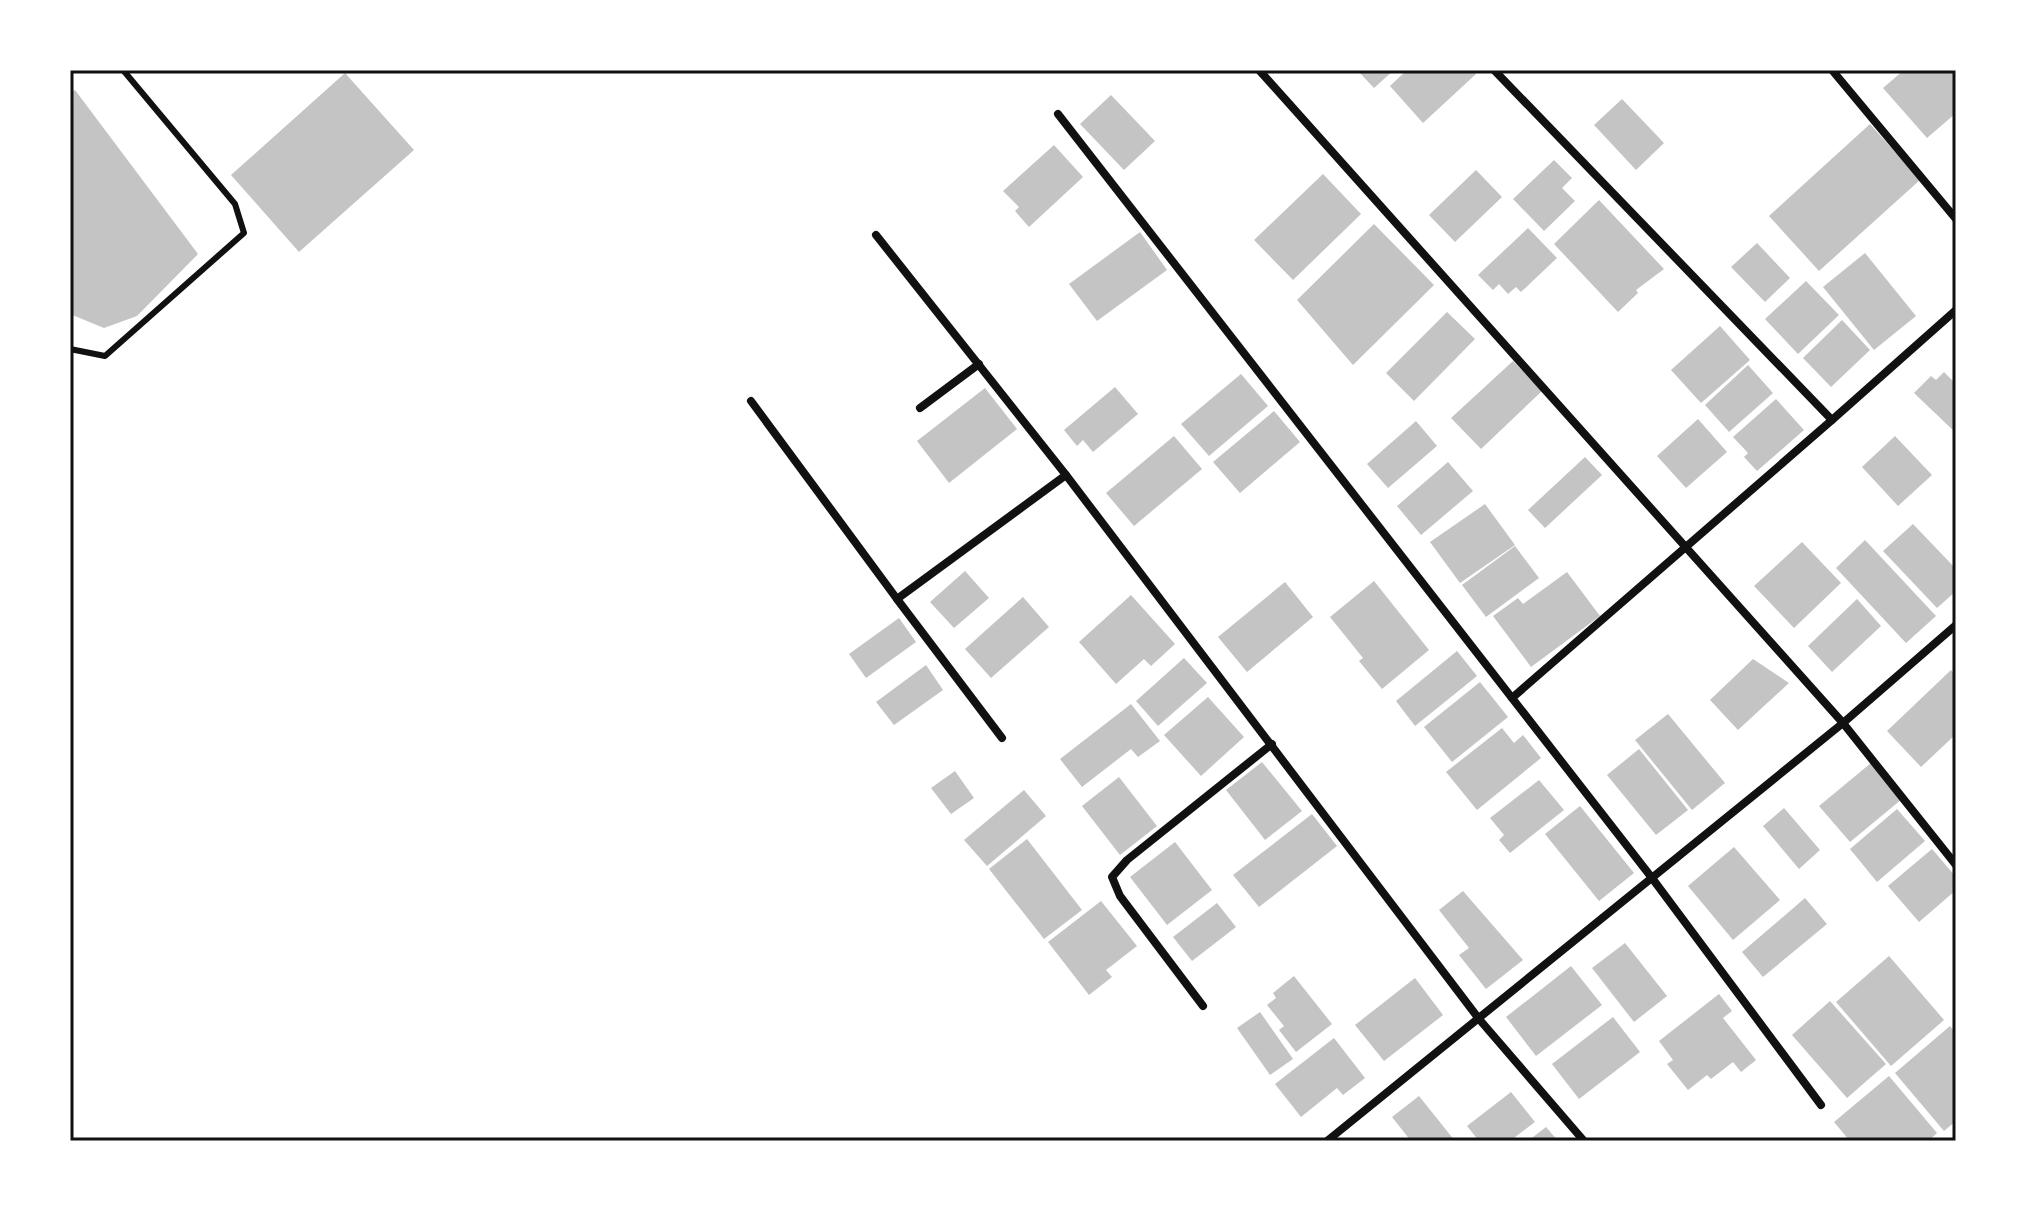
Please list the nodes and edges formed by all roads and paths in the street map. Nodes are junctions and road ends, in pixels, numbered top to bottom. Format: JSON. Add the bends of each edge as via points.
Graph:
{"nodes":[{"id":1,"x":123,"y":70,"type":"edge"},
{"id":2,"x":1259,"y":70,"type":"edge"},
{"id":3,"x":1494,"y":70,"type":"edge"},
{"id":4,"x":1832,"y":70,"type":"edge"},
{"id":5,"x":1058,"y":114,"type":"dead end"},
{"id":6,"x":1956,"y":219,"type":"edge"},
{"id":7,"x":876,"y":235,"type":"dead end"},
{"id":8,"x":1956,"y":310,"type":"edge"},
{"id":9,"x":70,"y":349,"type":"edge"},
{"id":10,"x":979,"y":364,"type":"junction"},
{"id":11,"x":751,"y":401,"type":"dead end"},
{"id":12,"x":920,"y":408,"type":"dead end"},
{"id":13,"x":1832,"y":420,"type":"junction"},
{"id":14,"x":1066,"y":475,"type":"junction"},
{"id":15,"x":1685,"y":547,"type":"junction"},
{"id":16,"x":897,"y":599,"type":"junction"},
{"id":17,"x":1956,"y":625,"type":"edge"},
{"id":18,"x":1512,"y":698,"type":"junction"},
{"id":19,"x":1843,"y":723,"type":"junction"},
{"id":20,"x":1002,"y":738,"type":"dead end"},
{"id":21,"x":1272,"y":744,"type":"junction"},
{"id":22,"x":1956,"y":865,"type":"edge"},
{"id":23,"x":1652,"y":878,"type":"junction"},
{"id":24,"x":1203,"y":1006,"type":"dead end"},
{"id":25,"x":1479,"y":1019,"type":"junction"},
{"id":26,"x":1821,"y":1105,"type":"dead end"},
{"id":27,"x":1327,"y":1141,"type":"edge"},
{"id":28,"x":1584,"y":1141,"type":"edge"}],
"edges":[{"from":1,"to":9,"type":"lane","via":[[235,204],[244,233],[105,356]]},
{"from":2,"to":15,"type":"street"},
{"from":3,"to":13,"type":"street"},
{"from":4,"to":6,"type":"street"},
{"from":5,"to":18,"type":"street"},
{"from":7,"to":10,"type":"street"},
{"from":8,"to":13,"type":"street"},
{"from":10,"to":12,"type":"street"},
{"from":10,"to":14,"type":"street"},
{"from":11,"to":16,"type":"street"},
{"from":13,"to":15,"type":"street"},
{"from":14,"to":16,"type":"street"},
{"from":14,"to":21,"type":"street"},
{"from":15,"to":18,"type":"street"},
{"from":15,"to":19,"type":"street"},
{"from":16,"to":20,"type":"street"},
{"from":17,"to":19,"type":"street"},
{"from":18,"to":23,"type":"street"},
{"from":19,"to":22,"type":"street"},
{"from":19,"to":23,"type":"street"},
{"from":21,"to":24,"type":"street","via":[[1112,877],[1120,896]]},
{"from":21,"to":25,"type":"street"},
{"from":23,"to":25,"type":"street"},
{"from":23,"to":26,"type":"street"},
{"from":25,"to":27,"type":"street"},
{"from":25,"to":28,"type":"street"}]}
